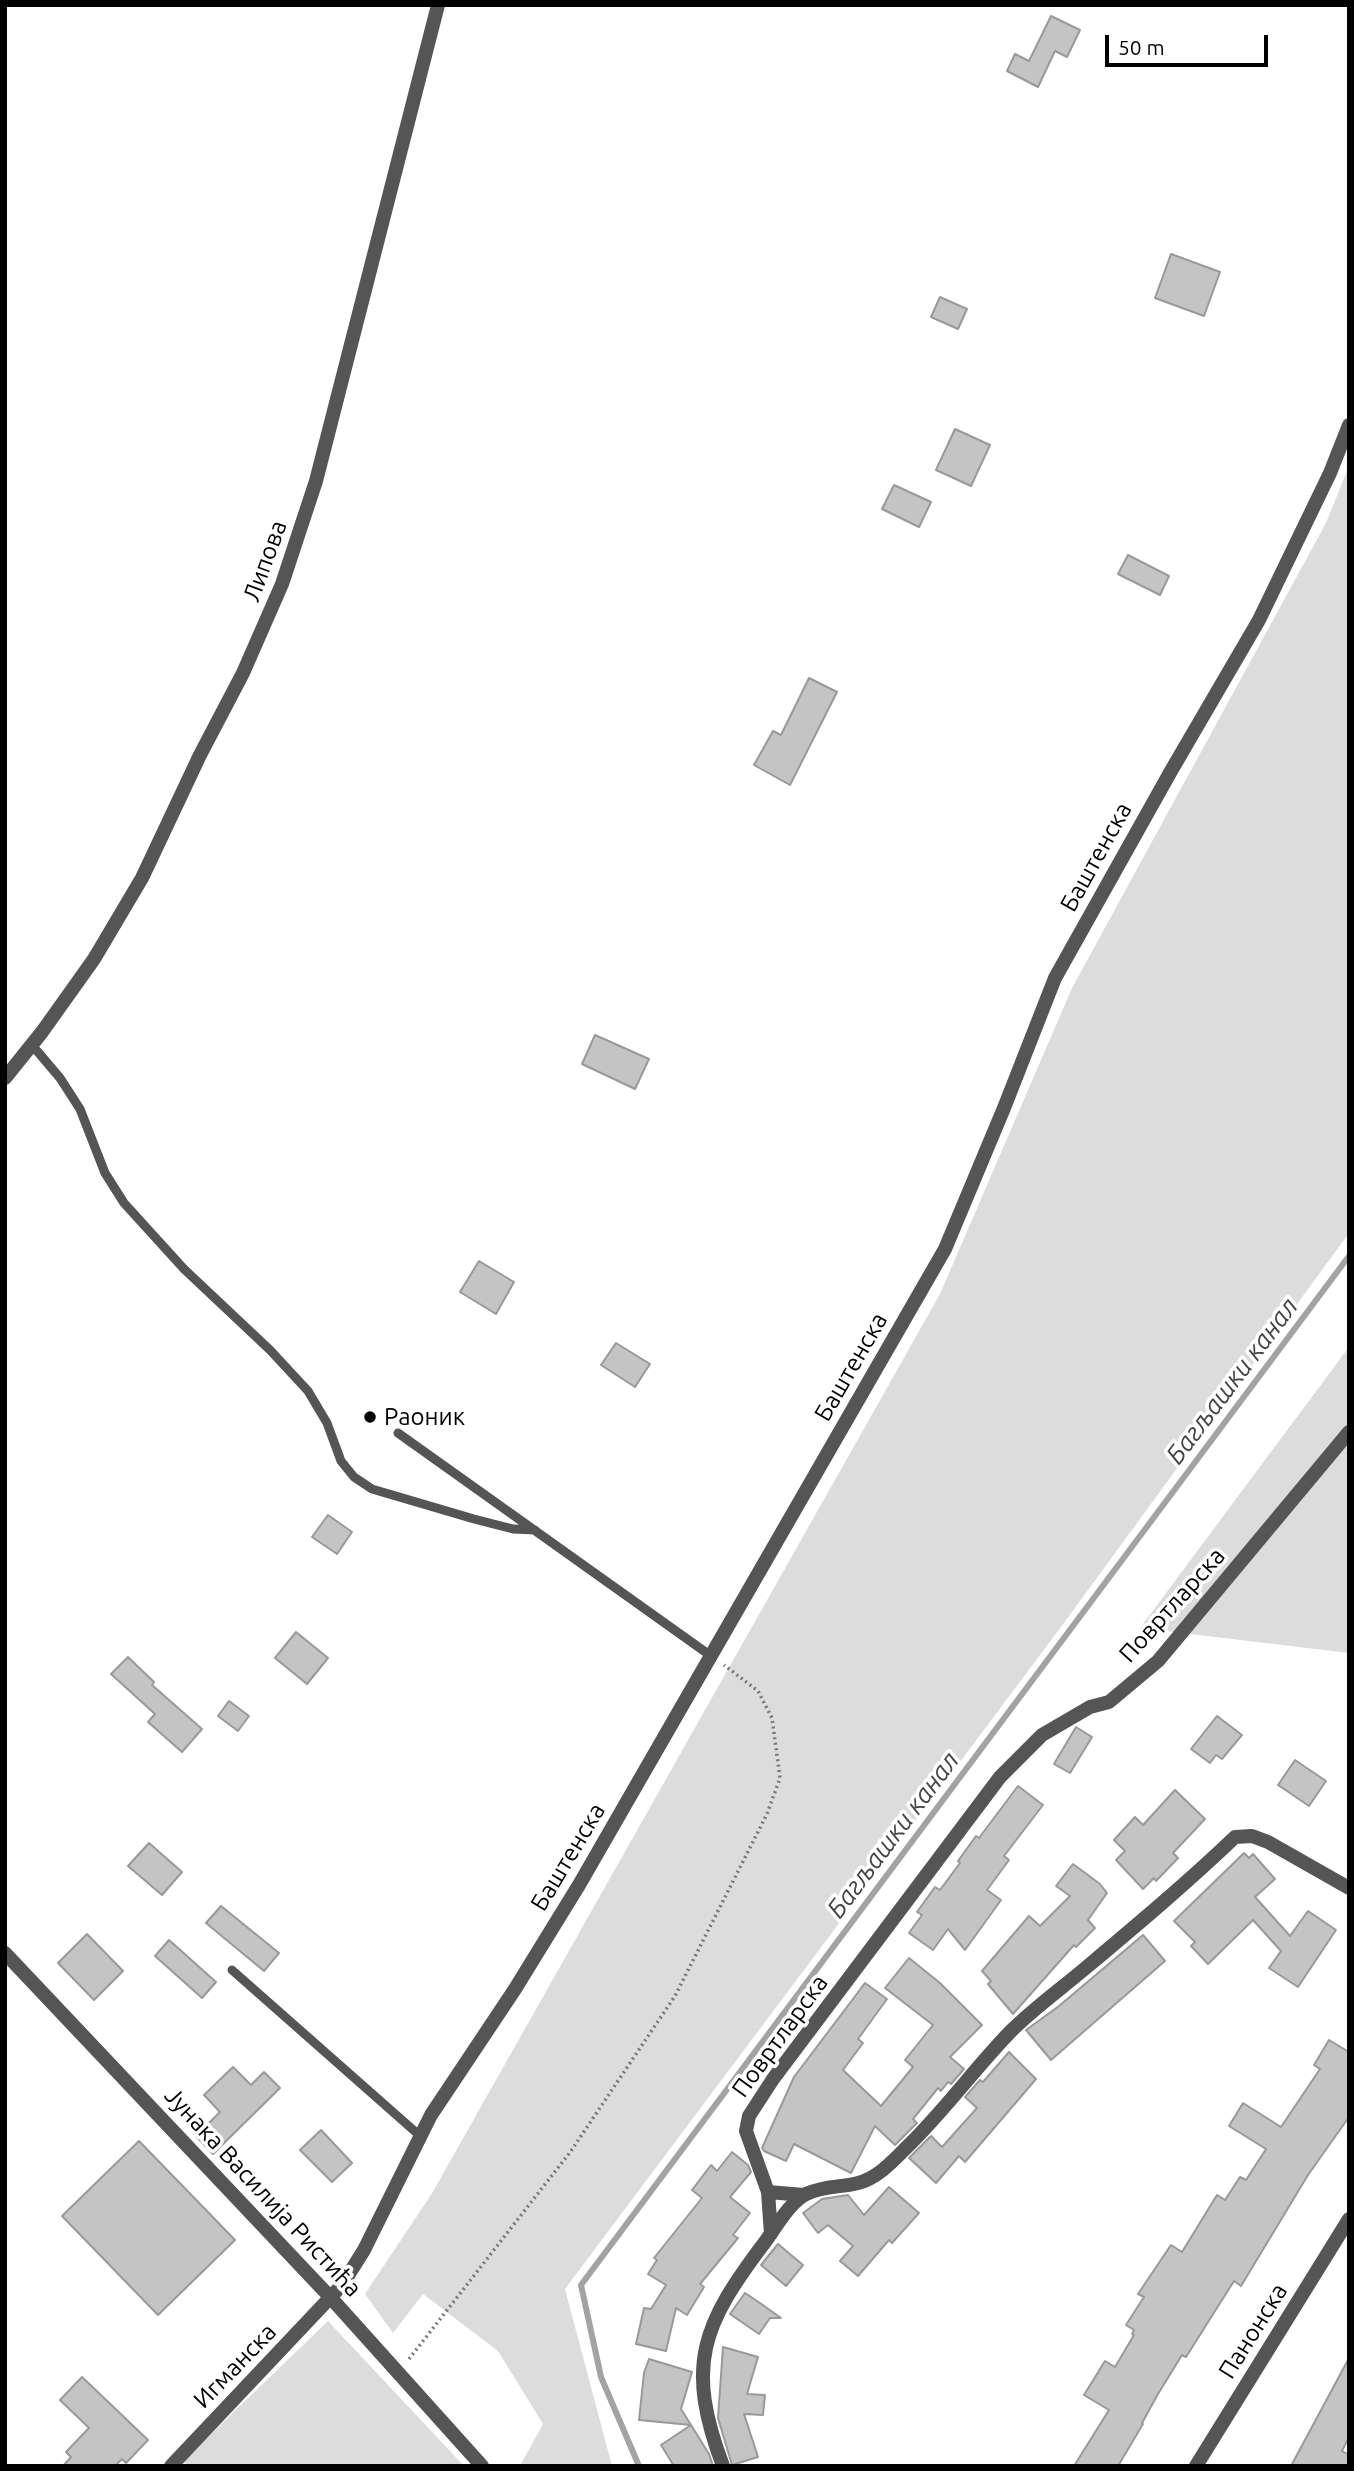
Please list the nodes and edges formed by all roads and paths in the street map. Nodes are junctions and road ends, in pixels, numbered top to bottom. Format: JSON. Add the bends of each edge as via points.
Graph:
{"nodes":[{"id":1,"x":438,"y":5,"type":"edge"},
{"id":2,"x":1349,"y":425,"type":"edge"},
{"id":3,"x":32,"y":1045,"type":"junction"},
{"id":4,"x":5,"y":1078,"type":"edge"},
{"id":5,"x":1349,"y":1432,"type":"edge"},
{"id":6,"x":398,"y":1433,"type":"dead end"},
{"id":7,"x":535,"y":1530,"type":"junction"},
{"id":8,"x":711,"y":1656,"type":"junction"},
{"id":9,"x":1349,"y":1888,"type":"edge"},
{"id":10,"x":5,"y":1953,"type":"edge"},
{"id":11,"x":232,"y":1970,"type":"dead end"},
{"id":12,"x":419,"y":2135,"type":"junction"},
{"id":13,"x":768,"y":2192,"type":"junction"},
{"id":14,"x":804,"y":2195,"type":"junction"},
{"id":15,"x":1349,"y":2219,"type":"edge"},
{"id":16,"x":771,"y":2234,"type":"junction"},
{"id":17,"x":331,"y":2298,"type":"junction"},
{"id":18,"x":399,"y":2373,"type":"junction"},
{"id":19,"x":171,"y":2466,"type":"edge"},
{"id":20,"x":482,"y":2466,"type":"edge"},
{"id":21,"x":723,"y":2466,"type":"edge"},
{"id":22,"x":1196,"y":2466,"type":"edge"}],
"edges":[{"from":1,"to":3,"type":"street","name":"Липова","via":[[316,481],[282,584],[142,878],[94,959]]},
{"from":2,"to":8,"type":"street","name":"Баштенска","via":[[1259,620],[1055,978],[945,1249]]},
{"from":3,"to":4,"type":"street","name":"Липова"},
{"from":3,"to":7,"type":"lane","via":[[76,1102],[124,1203],[307,1391],[354,1478],[372,1489],[474,1519]]},
{"from":5,"to":13,"type":"street","name":"Повртларска","via":[[1158,1661],[1109,1702],[1090,1707],[1042,1735],[1000,1777],[749,2116],[746,2131]]},
{"from":6,"to":7,"type":"lane"},
{"from":7,"to":8,"type":"lane"},
{"from":8,"to":12,"type":"street","name":"Баштенска","via":[[572,1896]]},
{"from":8,"to":18,"type":"path","via":[[758,1691],[772,1718],[780,1778],[767,1814],[675,1996],[571,2151]]},
{"from":9,"to":14,"type":"street","via":[[1268,1842],[1252,1836],[1235,1837],[1012,2030],[885,2168],[856,2184],[833,2185]]},
{"from":10,"to":17,"type":"street","name":"Јунака Василија Ристића"},
{"from":11,"to":12,"type":"lane"},
{"from":12,"to":17,"type":"street","name":"Баштенска","via":[[364,2250]]},
{"from":13,"to":14,"type":"street"},
{"from":13,"to":16,"type":"street","name":"Повртларска"},
{"from":14,"to":16,"type":"street"},
{"from":15,"to":22,"type":"street","name":"Панонска"},
{"from":16,"to":21,"type":"street","via":[[726,2297],[706,2341],[704,2402]]},
{"from":17,"to":18,"type":"street","name":"Јунака Василија Ристића"},
{"from":17,"to":19,"type":"street","name":"Игманска"},
{"from":18,"to":20,"type":"street","name":"Јунака Василија Ристића"}]}
